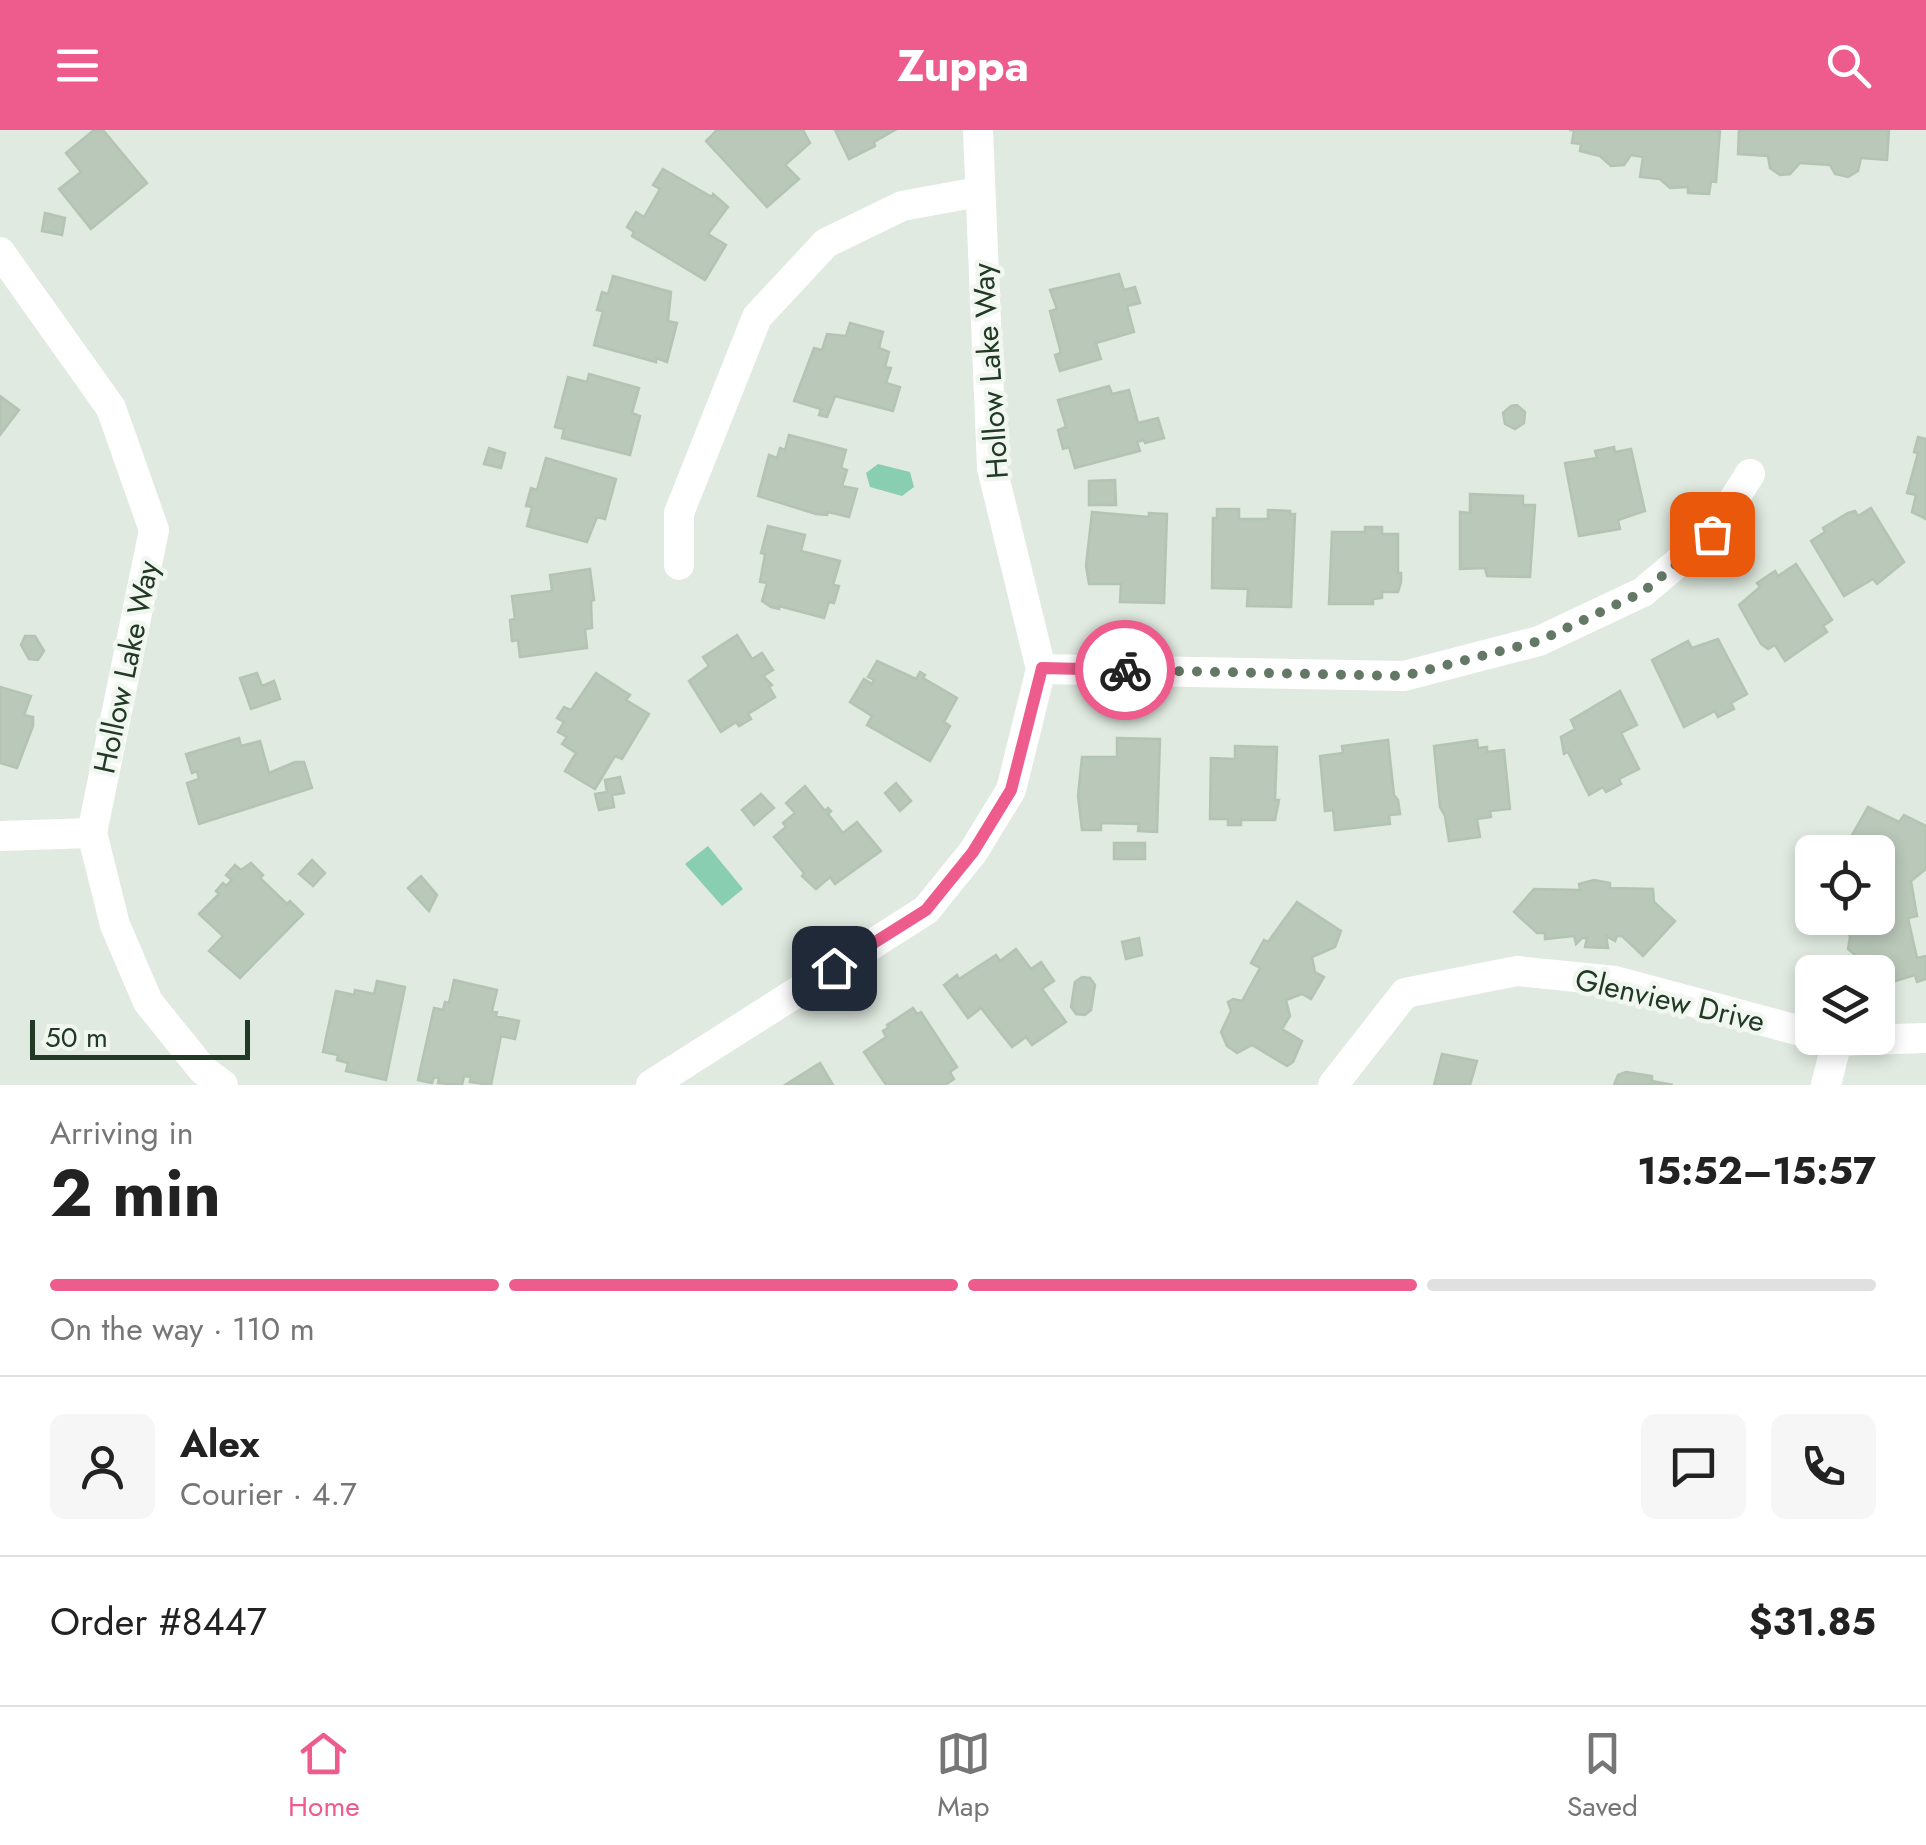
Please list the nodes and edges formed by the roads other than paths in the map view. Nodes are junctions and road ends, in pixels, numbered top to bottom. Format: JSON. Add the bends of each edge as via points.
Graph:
{"nodes":[{"id":1,"x":978,"y":130,"type":"edge"},
{"id":2,"x":978,"y":192,"type":"junction"},
{"id":3,"x":0,"y":252,"type":"edge"},
{"id":4,"x":1750,"y":474,"type":"dead end"},
{"id":5,"x":679,"y":565,"type":"dead end"},
{"id":6,"x":1042,"y":668,"type":"junction"},
{"id":7,"x":92,"y":833,"type":"junction"},
{"id":8,"x":0,"y":836,"type":"edge"},
{"id":9,"x":1795,"y":1030,"type":"edge"},
{"id":10,"x":1895,"y":1038,"type":"edge"},
{"id":11,"x":1926,"y":1038,"type":"edge"},
{"id":12,"x":1825,"y":1055,"type":"edge"},
{"id":13,"x":223,"y":1085,"type":"edge"},
{"id":14,"x":651,"y":1085,"type":"edge"},
{"id":15,"x":1332,"y":1085,"type":"edge"},
{"id":16,"x":1826,"y":1085,"type":"edge"}],
"edges":[{"from":1,"to":2,"type":"street","name":"Hollow Lake Way"},
{"from":2,"to":5,"type":"street","via":[[902,206],[826,243],[757,317],[679,513]]},
{"from":2,"to":6,"type":"street","name":"Hollow Lake Way","via":[[992,468]]},
{"from":3,"to":7,"type":"street","name":"Hollow Lake Way","via":[[111,408],[154,530]]},
{"from":4,"to":6,"type":"street","via":[[1712,534],[1643,592],[1539,641],[1404,676]]},
{"from":6,"to":14,"type":"street","name":"Hollow Lake Way","via":[[1011,790],[926,910]]},
{"from":7,"to":8,"type":"street"},
{"from":7,"to":13,"type":"street","name":"Hollow Lake Way","via":[[115,926],[148,1002]]},
{"from":9,"to":15,"type":"street","name":"Glenview Drive","via":[[1614,981],[1517,971],[1405,993]]},
{"from":10,"to":11,"type":"street","name":"Glenview Drive"},
{"from":12,"to":16,"type":"street"}]}
